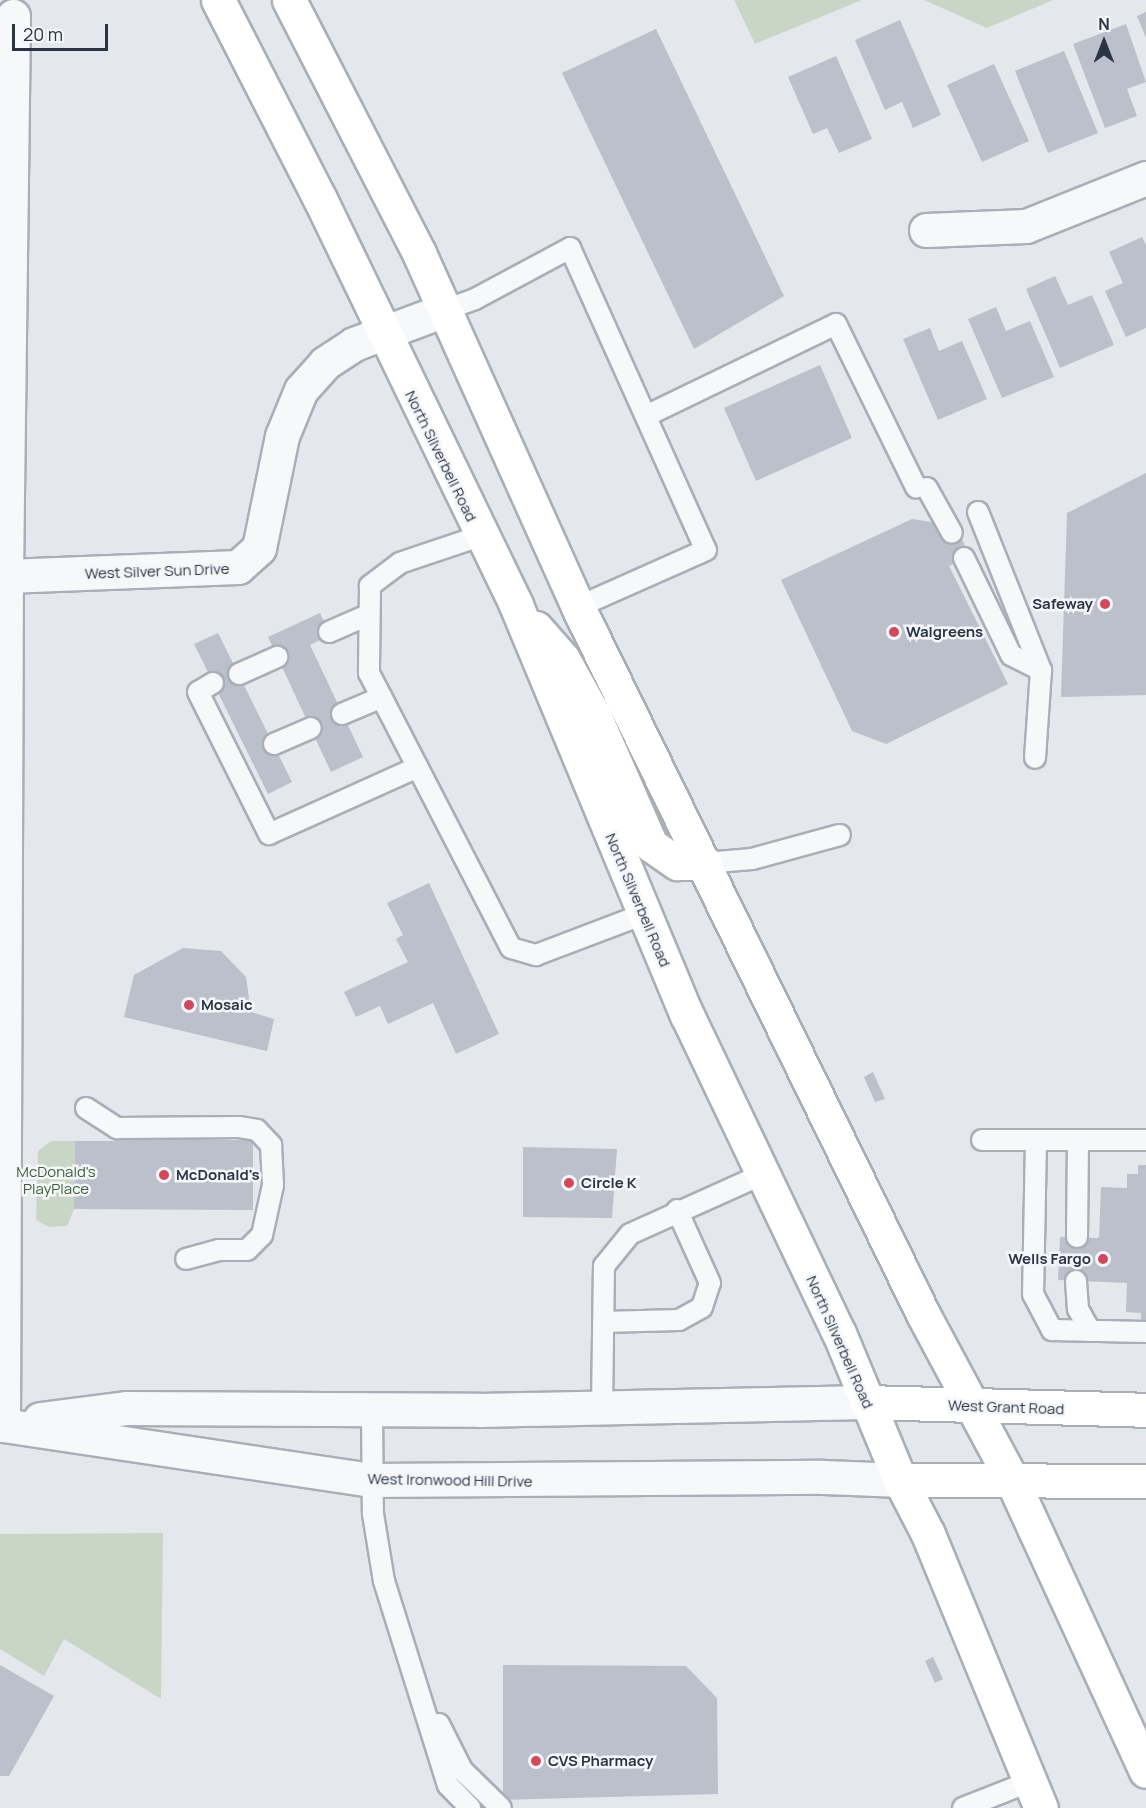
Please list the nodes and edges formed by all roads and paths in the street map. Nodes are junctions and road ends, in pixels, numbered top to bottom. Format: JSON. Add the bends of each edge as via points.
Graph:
{"nodes":[{"id":1,"x":218,"y":0,"type":"edge"},
{"id":2,"x":289,"y":0,"type":"edge"},
{"id":3,"x":13,"y":16,"type":"dead end"},
{"id":4,"x":1146,"y":178,"type":"edge"},
{"id":5,"x":926,"y":230,"type":"dead end"},
{"id":6,"x":442,"y":311,"type":"junction"},
{"id":7,"x":381,"y":332,"type":"junction"},
{"id":8,"x":4,"y":351,"type":"edge"},
{"id":9,"x":646,"y":416,"type":"junction"},
{"id":10,"x":978,"y":512,"type":"dead end"},
{"id":11,"x":952,"y":533,"type":"dead end"},
{"id":12,"x":480,"y":536,"type":"junction"},
{"id":13,"x":964,"y":558,"type":"dead end"},
{"id":14,"x":4,"y":589,"type":"edge"},
{"id":15,"x":516,"y":605,"type":"junction"},
{"id":16,"x":578,"y":607,"type":"junction"},
{"id":17,"x":368,"y":615,"type":"junction"},
{"id":18,"x":329,"y":632,"type":"dead end"},
{"id":19,"x":277,"y":657,"type":"dead end"},
{"id":20,"x":1041,"y":669,"type":"junction"},
{"id":21,"x":239,"y":674,"type":"dead end"},
{"id":22,"x":213,"y":683,"type":"dead end"},
{"id":23,"x":381,"y":697,"type":"junction"},
{"id":24,"x":342,"y":714,"type":"dead end"},
{"id":25,"x":310,"y":728,"type":"dead end"},
{"id":26,"x":273,"y":744,"type":"dead end"},
{"id":27,"x":1035,"y":758,"type":"dead end"},
{"id":28,"x":418,"y":767,"type":"junction"},
{"id":29,"x":840,"y":835,"type":"dead end"},
{"id":30,"x":3,"y":857,"type":"edge"},
{"id":31,"x":705,"y":862,"type":"junction"},
{"id":32,"x":644,"y":914,"type":"junction"},
{"id":33,"x":86,"y":1108,"type":"dead end"},
{"id":34,"x":2,"y":1134,"type":"edge"},
{"id":35,"x":982,"y":1140,"type":"dead end"},
{"id":36,"x":1036,"y":1140,"type":"junction"},
{"id":37,"x":1078,"y":1140,"type":"junction"},
{"id":38,"x":1146,"y":1140,"type":"edge"},
{"id":39,"x":761,"y":1175,"type":"junction"},
{"id":40,"x":677,"y":1210,"type":"junction"},
{"id":41,"x":1077,"y":1237,"type":"dead end"},
{"id":42,"x":186,"y":1259,"type":"dead end"},
{"id":43,"x":1076,"y":1281,"type":"dead end"},
{"id":44,"x":603,"y":1322,"type":"junction"},
{"id":45,"x":1090,"y":1331,"type":"junction"},
{"id":46,"x":1146,"y":1332,"type":"edge"},
{"id":47,"x":2,"y":1349,"type":"edge"},
{"id":48,"x":866,"y":1402,"type":"junction"},
{"id":49,"x":973,"y":1406,"type":"junction"},
{"id":50,"x":602,"y":1408,"type":"junction"},
{"id":51,"x":372,"y":1409,"type":"junction"},
{"id":52,"x":1146,"y":1410,"type":"edge"},
{"id":53,"x":2,"y":1425,"type":"edge"},
{"id":54,"x":373,"y":1480,"type":"junction"},
{"id":55,"x":900,"y":1480,"type":"junction"},
{"id":56,"x":1012,"y":1480,"type":"junction"},
{"id":57,"x":1146,"y":1481,"type":"edge"},
{"id":58,"x":416,"y":1679,"type":"junction"},
{"id":59,"x":1146,"y":1771,"type":"edge"},
{"id":60,"x":1035,"y":1795,"type":"edge"},
{"id":61,"x":470,"y":1808,"type":"edge"},
{"id":62,"x":501,"y":1808,"type":"edge"},
{"id":63,"x":963,"y":1808,"type":"edge"}],
"edges":[{"from":1,"to":7,"type":"main road","name":"North Silverbell Road","via":[[320,199]]},
{"from":2,"to":6,"type":"main road","via":[[418,253]]},
{"from":3,"to":8,"type":"street"},
{"from":4,"to":5,"type":"street","via":[[1026,226]]},
{"from":6,"to":7,"type":"street","name":"West Silver Sun Drive"},
{"from":6,"to":9,"type":"lane","via":[[475,299],[570,248]]},
{"from":6,"to":16,"type":"main road"},
{"from":7,"to":12,"type":"main road","name":"North Silverbell Road"},
{"from":7,"to":14,"type":"street","name":"West Silver Sun Drive","via":[[326,363],[301,390],[282,436],[259,548],[238,567]]},
{"from":8,"to":14,"type":"street"},
{"from":9,"to":11,"type":"lane","via":[[836,324],[921,487]]},
{"from":9,"to":16,"type":"lane","via":[[706,550]]},
{"from":10,"to":20,"type":"lane"},
{"from":12,"to":15,"type":"main road","name":"North Silverbell Road"},
{"from":12,"to":17,"type":"lane","via":[[400,563],[370,585]]},
{"from":13,"to":20,"type":"lane","via":[[1011,655]]},
{"from":14,"to":30,"type":"street"},
{"from":15,"to":31,"type":"main road","via":[[563,659],[594,715],[651,845],[677,863]]},
{"from":15,"to":32,"type":"main road","name":"North Silverbell Road"},
{"from":16,"to":31,"type":"main road"},
{"from":17,"to":18,"type":"lane"},
{"from":17,"to":23,"type":"lane","via":[[369,673]]},
{"from":19,"to":21,"type":"lane"},
{"from":20,"to":27,"type":"lane"},
{"from":22,"to":28,"type":"lane","via":[[198,692],[241,759],[269,834]]},
{"from":23,"to":24,"type":"lane"},
{"from":23,"to":28,"type":"lane"},
{"from":25,"to":26,"type":"lane"},
{"from":28,"to":32,"type":"lane","via":[[511,948],[536,955]]},
{"from":29,"to":31,"type":"lane","via":[[752,859]]},
{"from":30,"to":34,"type":"street"},
{"from":31,"to":49,"type":"main road","via":[[923,1314]]},
{"from":32,"to":39,"type":"main road","name":"North Silverbell Road"},
{"from":33,"to":42,"type":"lane","via":[[117,1128],[239,1127],[257,1130],[271,1145],[273,1185],[262,1235],[247,1250],[219,1250]]},
{"from":34,"to":47,"type":"street"},
{"from":35,"to":36,"type":"lane"},
{"from":36,"to":37,"type":"lane"},
{"from":36,"to":45,"type":"lane","via":[[1033,1294],[1053,1330]]},
{"from":37,"to":38,"type":"lane"},
{"from":37,"to":41,"type":"lane"},
{"from":39,"to":40,"type":"lane"},
{"from":39,"to":48,"type":"main road","name":"North Silverbell Road","via":[[839,1333]]},
{"from":40,"to":44,"type":"lane","via":[[630,1234],[604,1266]]},
{"from":40,"to":44,"type":"lane","via":[[710,1283],[702,1306],[679,1320]]},
{"from":43,"to":45,"type":"lane","via":[[1078,1309]]},
{"from":44,"to":50,"type":"lane"},
{"from":45,"to":46,"type":"lane"},
{"from":47,"to":53,"type":"street"},
{"from":48,"to":49,"type":"main road","name":"West Grant Road"},
{"from":48,"to":50,"type":"street"},
{"from":48,"to":55,"type":"main road","name":"North Silverbell Road"},
{"from":49,"to":52,"type":"main road","name":"West Grant Road"},
{"from":49,"to":56,"type":"main road"},
{"from":50,"to":51,"type":"street"},
{"from":51,"to":53,"type":"street","via":[[127,1408]]},
{"from":51,"to":54,"type":"lane"},
{"from":53,"to":54,"type":"street","name":"West Ironwood Hill Drive"},
{"from":54,"to":55,"type":"street","name":"West Ironwood Hill Drive"},
{"from":54,"to":58,"type":"lane","via":[[373,1514],[384,1581]]},
{"from":55,"to":56,"type":"main road"},
{"from":55,"to":60,"type":"main road","name":"North Silverbell Road","via":[[928,1534]]},
{"from":56,"to":57,"type":"main road"},
{"from":56,"to":59,"type":"main road"},
{"from":58,"to":61,"type":"lane","via":[[448,1785]]},
{"from":58,"to":62,"type":"lane","via":[[462,1770]]},
{"from":60,"to":63,"type":"lane"}]}
